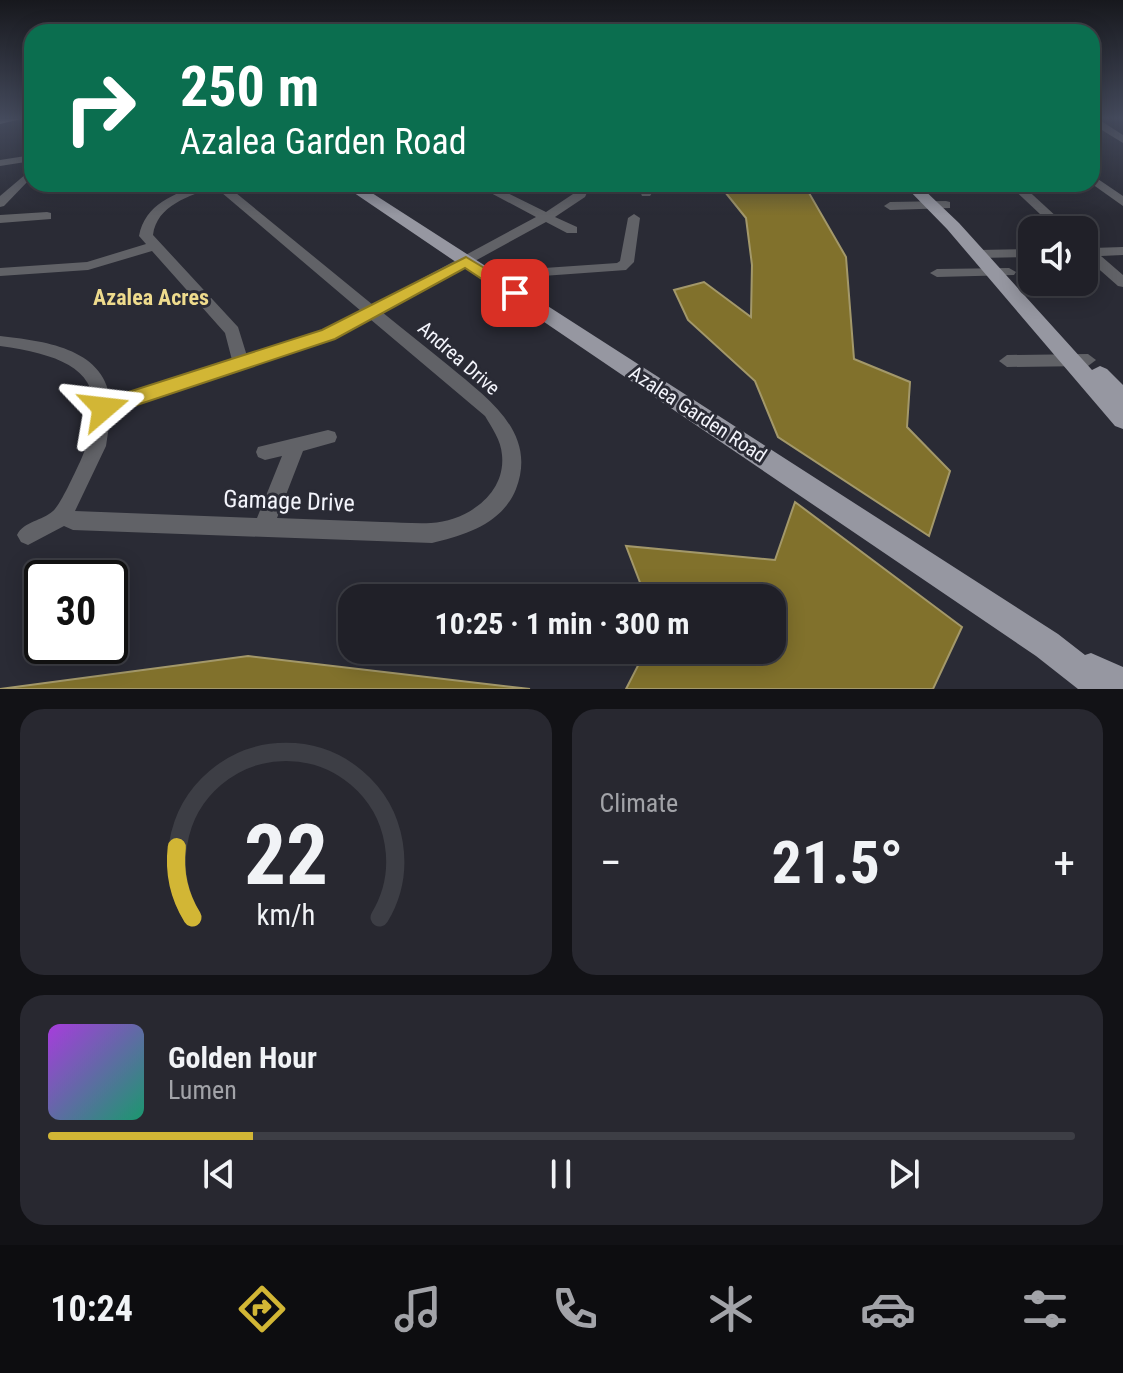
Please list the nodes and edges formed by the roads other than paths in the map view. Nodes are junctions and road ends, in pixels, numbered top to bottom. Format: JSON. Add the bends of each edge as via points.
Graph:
{"nodes":[{"id":1,"x":24,"y":159,"type":"edge"},
{"id":2,"x":0,"y":163,"type":"edge"},
{"id":3,"x":24,"y":178,"type":"edge"},
{"id":4,"x":24,"y":181,"type":"edge"},
{"id":5,"x":0,"y":182,"type":"edge"},
{"id":6,"x":1100,"y":184,"type":"edge"},
{"id":7,"x":198,"y":192,"type":"edge"},
{"id":8,"x":226,"y":192,"type":"edge"},
{"id":9,"x":360,"y":192,"type":"edge"},
{"id":10,"x":495,"y":192,"type":"edge"},
{"id":11,"x":580,"y":192,"type":"edge"},
{"id":12,"x":921,"y":192,"type":"edge"},
{"id":13,"x":929,"y":192,"type":"edge"},
{"id":14,"x":1023,"y":192,"type":"edge"},
{"id":15,"x":1123,"y":202,"type":"edge"},
{"id":16,"x":0,"y":203,"type":"edge"},
{"id":17,"x":940,"y":205,"type":"junction"},
{"id":18,"x":890,"y":206,"type":"dead end"},
{"id":19,"x":47,"y":216,"type":"dead end"},
{"id":20,"x":1049,"y":216,"type":"edge"},
{"id":21,"x":545,"y":218,"type":"junction"},
{"id":22,"x":634,"y":218,"type":"dead end"},
{"id":23,"x":0,"y":219,"type":"edge"},
{"id":24,"x":572,"y":230,"type":"dead end"},
{"id":25,"x":153,"y":246,"type":"junction"},
{"id":26,"x":1098,"y":251,"type":"edge"},
{"id":27,"x":1123,"y":251,"type":"edge"},
{"id":28,"x":1018,"y":257,"type":"edge"},
{"id":29,"x":466,"y":261,"type":"junction"},
{"id":30,"x":1098,"y":261,"type":"edge"},
{"id":31,"x":993,"y":263,"type":"junction"},
{"id":32,"x":0,"y":272,"type":"edge"},
{"id":33,"x":937,"y":273,"type":"dead end"},
{"id":34,"x":488,"y":276,"type":"junction"},
{"id":35,"x":1123,"y":283,"type":"edge"},
{"id":36,"x":374,"y":312,"type":"junction"},
{"id":37,"x":0,"y":341,"type":"edge"},
{"id":38,"x":1080,"y":360,"type":"junction"},
{"id":39,"x":1007,"y":361,"type":"dead end"},
{"id":40,"x":241,"y":365,"type":"junction"},
{"id":41,"x":1123,"y":399,"type":"edge"},
{"id":42,"x":104,"y":408,"type":"junction"},
{"id":43,"x":1123,"y":420,"type":"edge"},
{"id":44,"x":328,"y":437,"type":"dead end"},
{"id":45,"x":296,"y":444,"type":"junction"},
{"id":46,"x":265,"y":452,"type":"dead end"},
{"id":47,"x":502,"y":497,"type":"joint"},
{"id":48,"x":65,"y":515,"type":"junction"},
{"id":49,"x":264,"y":526,"type":"junction"},
{"id":50,"x":28,"y":535,"type":"dead end"},
{"id":51,"x":1047,"y":645,"type":"junction"},
{"id":52,"x":1123,"y":684,"type":"edge"},
{"id":53,"x":1103,"y":689,"type":"edge"}],
"edges":[{"from":1,"to":2,"type":"street"},
{"from":3,"to":5,"type":"street"},
{"from":4,"to":16,"type":"street"},
{"from":6,"to":15,"type":"street"},
{"from":7,"to":25,"type":"street","via":[[150,219],[145,231]]},
{"from":8,"to":36,"type":"street","name":"Andrea Drive"},
{"from":9,"to":29,"type":"main road","name":"Azalea Garden Road"},
{"from":10,"to":21,"type":"street"},
{"from":11,"to":21,"type":"street"},
{"from":12,"to":17,"type":"main road"},
{"from":13,"to":17,"type":"main road"},
{"from":14,"to":20,"type":"street"},
{"from":17,"to":18,"type":"street"},
{"from":17,"to":31,"type":"main road"},
{"from":19,"to":23,"type":"street"},
{"from":21,"to":24,"type":"street"},
{"from":21,"to":29,"type":"street"},
{"from":22,"to":34,"type":"street","via":[[627,262],[621,267]]},
{"from":25,"to":32,"type":"street","via":[[88,266]]},
{"from":25,"to":40,"type":"street","via":[[232,331]]},
{"from":26,"to":27,"type":"street"},
{"from":28,"to":31,"type":"street"},
{"from":29,"to":34,"type":"main road","name":"Azalea Garden Road"},
{"from":29,"to":36,"type":"street"},
{"from":30,"to":35,"type":"street"},
{"from":31,"to":33,"type":"street"},
{"from":31,"to":38,"type":"main road"},
{"from":34,"to":51,"type":"main road","name":"Azalea Garden Road"},
{"from":36,"to":40,"type":"street","via":[[329,335]]},
{"from":36,"to":47,"type":"street","name":"Andrea Drive","via":[[501,423],[513,459]]},
{"from":37,"to":42,"type":"street","via":[[68,355],[92,374]]},
{"from":38,"to":39,"type":"street"},
{"from":38,"to":41,"type":"main road"},
{"from":38,"to":43,"type":"main road"},
{"from":40,"to":42,"type":"street"},
{"from":42,"to":48,"type":"street","via":[[94,458]]},
{"from":44,"to":45,"type":"street"},
{"from":45,"to":46,"type":"street"},
{"from":45,"to":49,"type":"street"},
{"from":47,"to":49,"type":"street","name":"Gamage Drive","via":[[475,521],[440,532]]},
{"from":48,"to":49,"type":"street","name":"Gamage Drive","via":[[73,521]]},
{"from":48,"to":50,"type":"street"},
{"from":51,"to":52,"type":"main road","name":"Azalea Garden Road"},
{"from":51,"to":53,"type":"main road","name":"Azalea Garden Road"}]}
